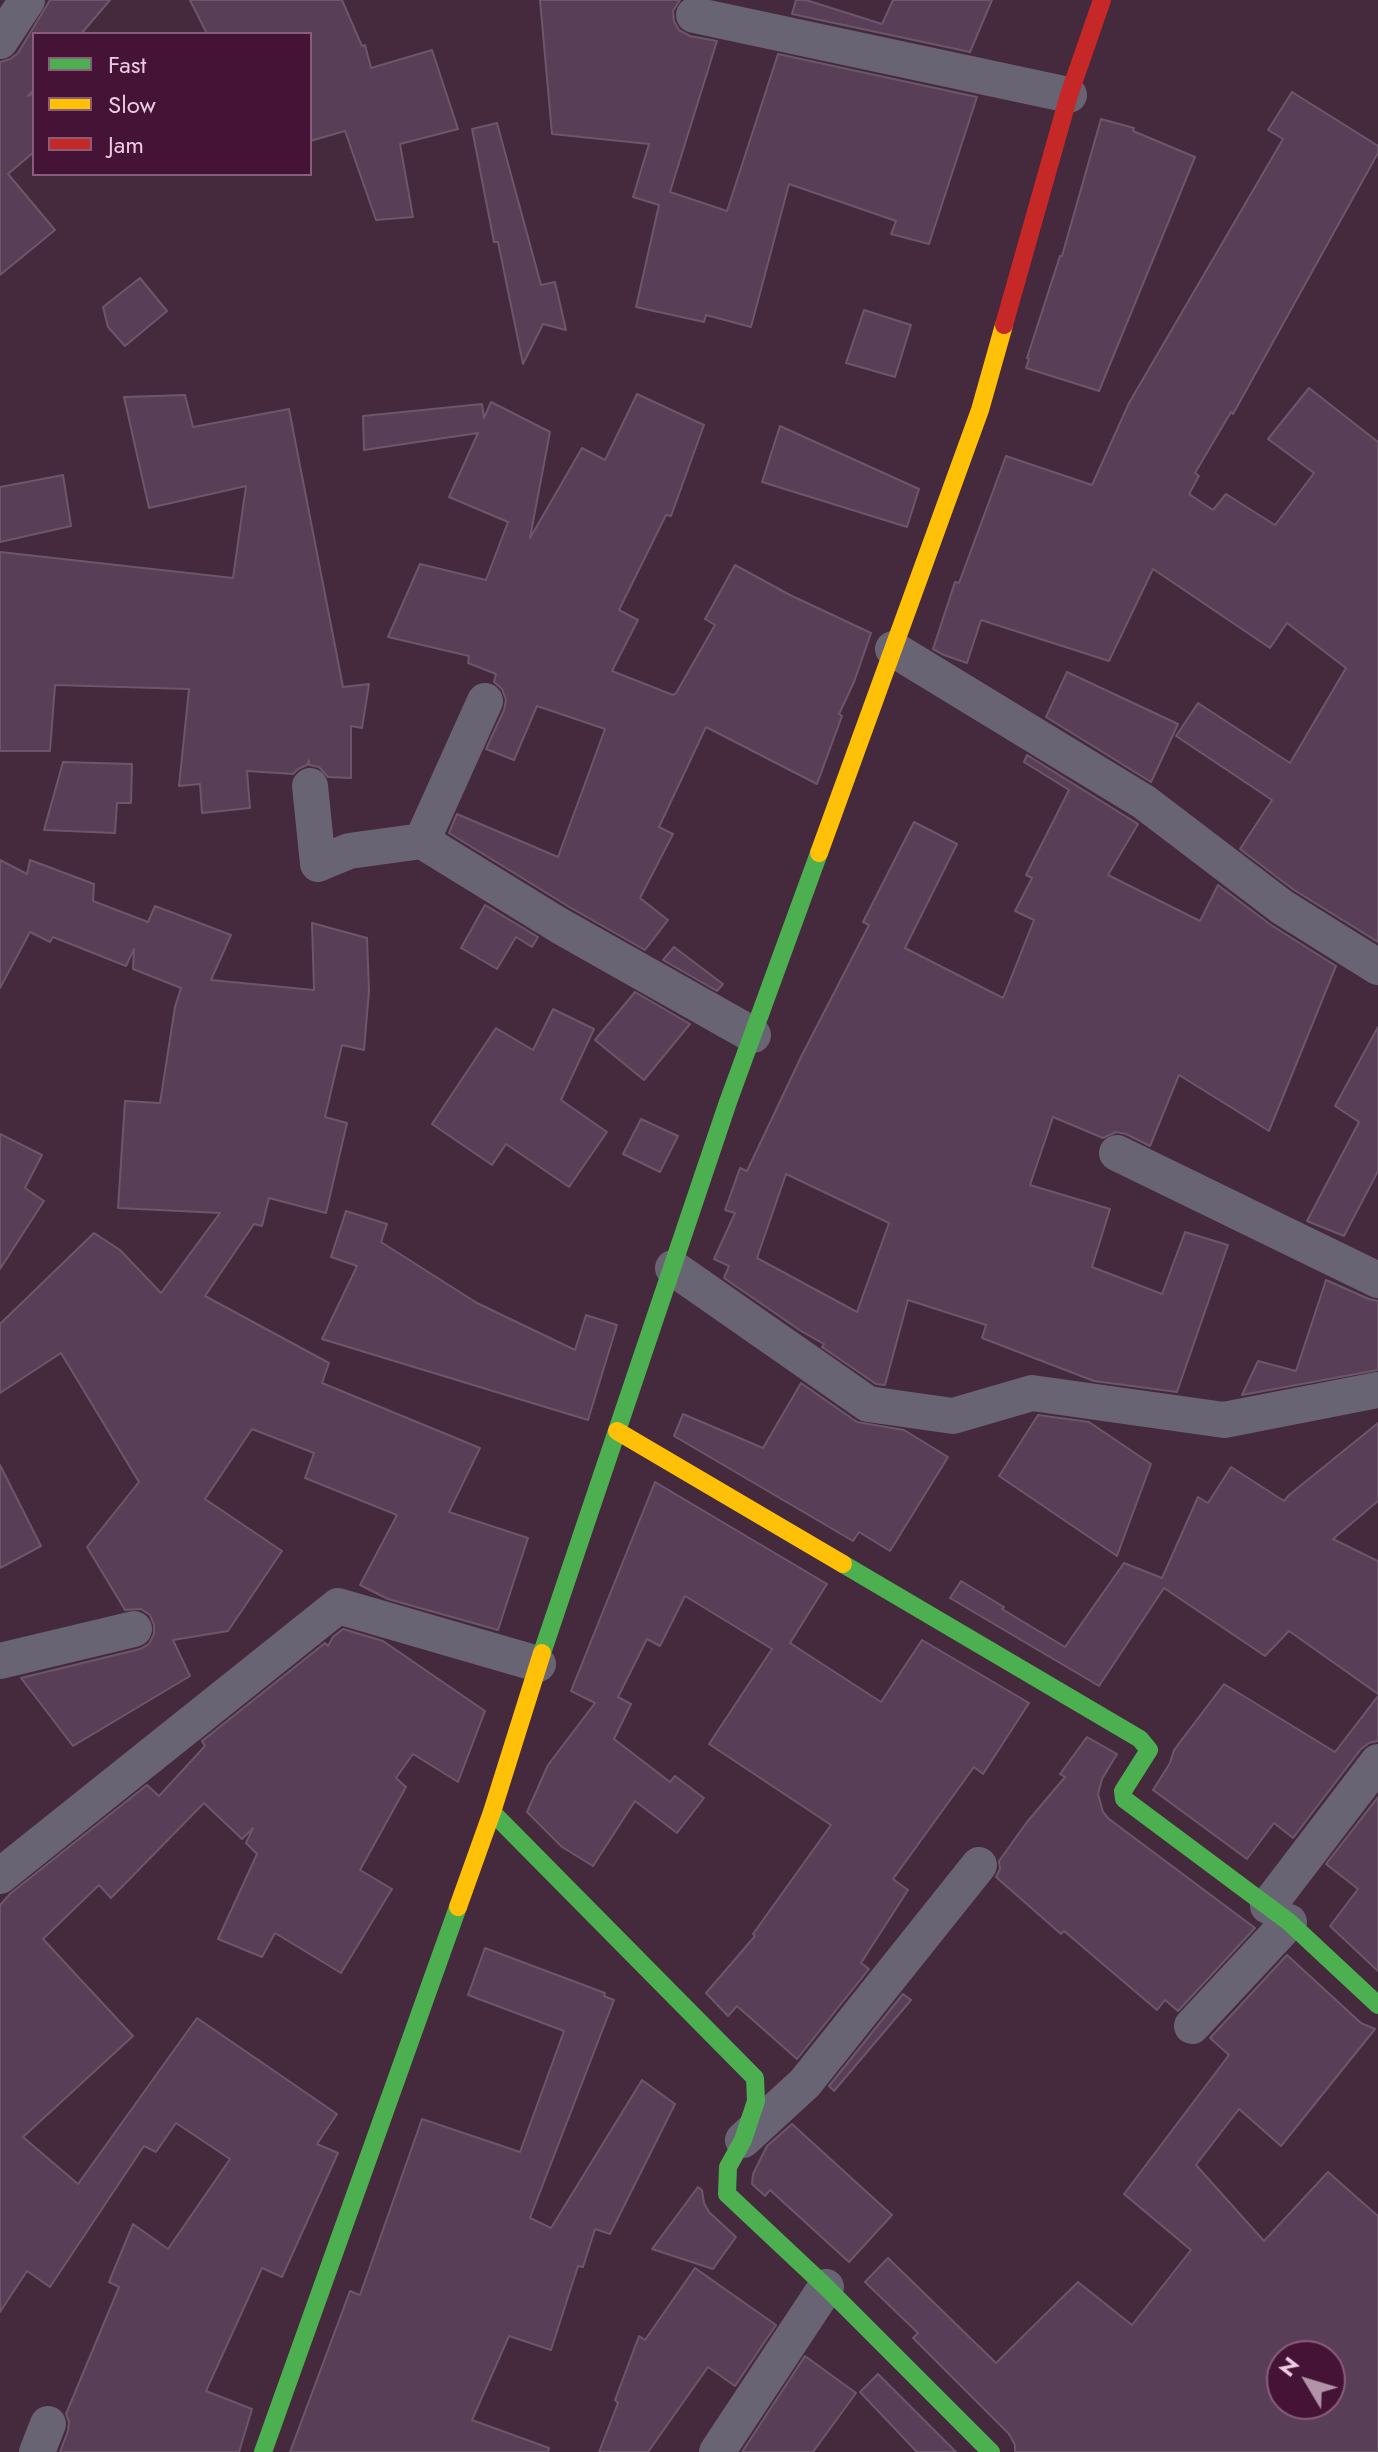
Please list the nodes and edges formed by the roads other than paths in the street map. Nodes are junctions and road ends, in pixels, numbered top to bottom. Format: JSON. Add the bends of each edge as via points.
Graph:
{"nodes":[{"id":1,"x":27,"y":0,"type":"edge"},
{"id":2,"x":1102,"y":0,"type":"edge"},
{"id":3,"x":694,"y":15,"type":"dead end"},
{"id":4,"x":0,"y":41,"type":"edge"},
{"id":5,"x":1069,"y":95,"type":"junction"},
{"id":6,"x":893,"y":649,"type":"junction"},
{"id":7,"x":485,"y":701,"type":"dead end"},
{"id":8,"x":310,"y":786,"type":"dead end"},
{"id":9,"x":422,"y":841,"type":"junction"},
{"id":10,"x":1378,"y":967,"type":"edge"},
{"id":11,"x":753,"y":1035,"type":"junction"},
{"id":12,"x":1117,"y":1153,"type":"dead end"},
{"id":13,"x":673,"y":1268,"type":"junction"},
{"id":14,"x":1378,"y":1280,"type":"edge"},
{"id":15,"x":1378,"y":1390,"type":"edge"},
{"id":16,"x":617,"y":1431,"type":"junction"},
{"id":17,"x":134,"y":1629,"type":"dead end"},
{"id":18,"x":0,"y":1661,"type":"edge"},
{"id":19,"x":538,"y":1664,"type":"junction"},
{"id":20,"x":1378,"y":1762,"type":"edge"},
{"id":21,"x":492,"y":1812,"type":"junction"},
{"id":22,"x":979,"y":1865,"type":"dead end"},
{"id":23,"x":0,"y":1876,"type":"edge"},
{"id":24,"x":1278,"y":1914,"type":"junction"},
{"id":25,"x":1378,"y":2005,"type":"edge"},
{"id":26,"x":1192,"y":2026,"type":"dead end"},
{"id":27,"x":743,"y":2140,"type":"junction"},
{"id":28,"x":826,"y":2287,"type":"junction"},
{"id":29,"x":263,"y":2452,"type":"edge"},
{"id":30,"x":717,"y":2452,"type":"edge"},
{"id":31,"x":991,"y":2452,"type":"edge"}],
"edges":[{"from":1,"to":4,"type":"street"},
{"from":2,"to":5,"type":"street"},
{"from":3,"to":5,"type":"street"},
{"from":5,"to":6,"type":"street","via":[[980,410]]},
{"from":6,"to":10,"type":"street","via":[[1144,802],[1282,907]]},
{"from":6,"to":11,"type":"street"},
{"from":7,"to":9,"type":"street"},
{"from":8,"to":9,"type":"street","via":[[318,864],[349,851]]},
{"from":9,"to":11,"type":"street"},
{"from":11,"to":13,"type":"street"},
{"from":12,"to":14,"type":"street"},
{"from":13,"to":15,"type":"street","via":[[868,1404],[953,1416],[1032,1393],[1224,1420]]},
{"from":13,"to":16,"type":"street"},
{"from":16,"to":19,"type":"street"},
{"from":16,"to":24,"type":"street","via":[[1140,1739],[1149,1750],[1123,1791],[1124,1799]]},
{"from":17,"to":18,"type":"street"},
{"from":19,"to":21,"type":"street"},
{"from":19,"to":23,"type":"street","via":[[338,1606]]},
{"from":20,"to":24,"type":"street"},
{"from":21,"to":27,"type":"street","via":[[755,2078],[756,2101]]},
{"from":21,"to":29,"type":"street"},
{"from":22,"to":27,"type":"street","via":[[805,2083]]},
{"from":24,"to":25,"type":"street"},
{"from":24,"to":26,"type":"street"},
{"from":27,"to":28,"type":"street","via":[[728,2167],[727,2194]]},
{"from":28,"to":30,"type":"street"},
{"from":28,"to":31,"type":"street"}]}
